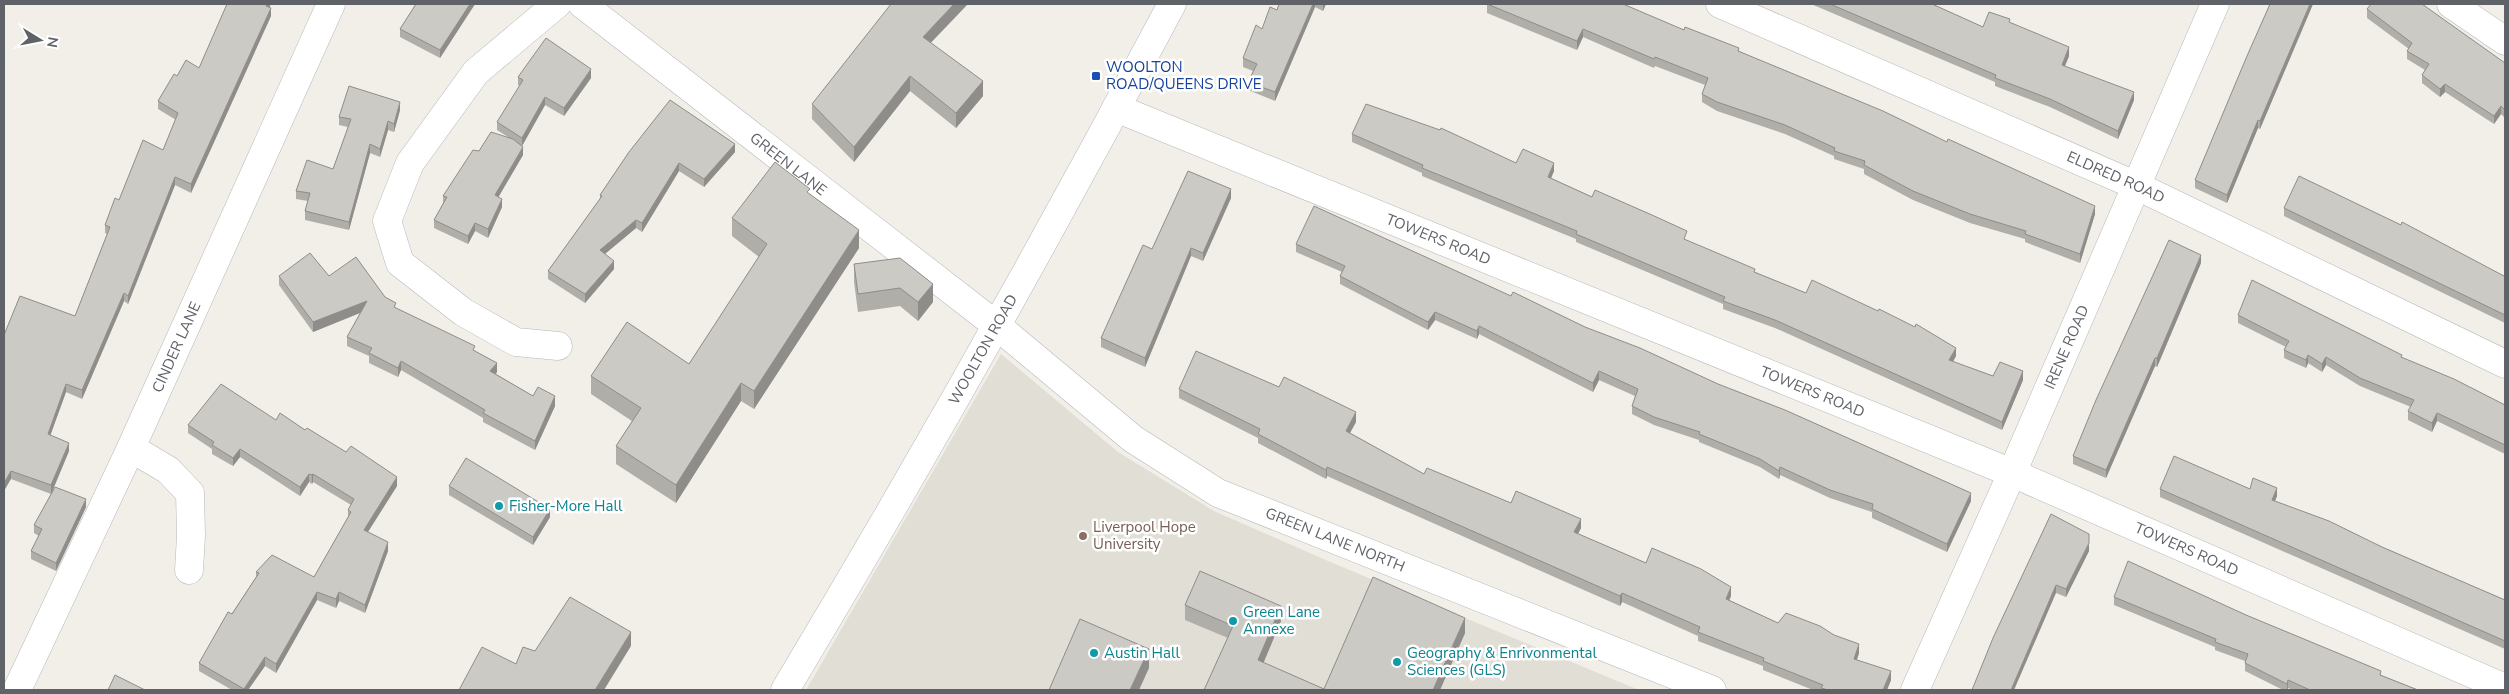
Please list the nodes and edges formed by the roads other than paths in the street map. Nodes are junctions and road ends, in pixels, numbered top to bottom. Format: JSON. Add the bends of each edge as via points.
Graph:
{"nodes":[{"id":1,"x":331,"y":4,"type":"edge"},
{"id":2,"x":557,"y":4,"type":"edge"},
{"id":3,"x":582,"y":4,"type":"edge"},
{"id":4,"x":1172,"y":4,"type":"edge"},
{"id":5,"x":1720,"y":4,"type":"edge"},
{"id":6,"x":2215,"y":4,"type":"edge"},
{"id":7,"x":2452,"y":4,"type":"edge"},
{"id":8,"x":2505,"y":41,"type":"edge"},
{"id":9,"x":1116,"y":108,"type":"junction"},
{"id":10,"x":2137,"y":186,"type":"junction"},
{"id":11,"x":996,"y":324,"type":"junction"},
{"id":12,"x":558,"y":346,"type":"dead end"},
{"id":13,"x":2505,"y":364,"type":"edge"},
{"id":14,"x":131,"y":448,"type":"junction"},
{"id":15,"x":2012,"y":474,"type":"junction"},
{"id":16,"x":189,"y":570,"type":"dead end"},
{"id":17,"x":2505,"y":688,"type":"edge"},
{"id":18,"x":17,"y":690,"type":"edge"},
{"id":19,"x":785,"y":690,"type":"edge"},
{"id":20,"x":1712,"y":690,"type":"edge"},
{"id":21,"x":1915,"y":690,"type":"edge"}],
"edges":[{"from":1,"to":14,"type":"street","name":"CINDER LANE"},
{"from":2,"to":12,"type":"street","via":[[476,72],[410,163],[387,220],[400,263],[463,312],[516,342]]},
{"from":3,"to":11,"type":"street","name":"GREEN LANE"},
{"from":4,"to":9,"type":"street","name":"WOOLTON ROAD"},
{"from":5,"to":10,"type":"street","name":"ELDRED ROAD"},
{"from":6,"to":10,"type":"street","name":"IRENE ROAD"},
{"from":7,"to":8,"type":"street"},
{"from":9,"to":11,"type":"street","name":"WOOLTON ROAD"},
{"from":9,"to":15,"type":"street","name":"TOWERS ROAD"},
{"from":10,"to":13,"type":"street","name":"ELDRED ROAD"},
{"from":10,"to":15,"type":"street","name":"IRENE ROAD"},
{"from":11,"to":19,"type":"street","name":"WOOLTON ROAD","via":[[858,571]]},
{"from":11,"to":20,"type":"street","name":"GREEN LANE NORTH","via":[[1132,439],[1218,493]]},
{"from":14,"to":16,"type":"street","via":[[168,470],[190,493],[192,536]]},
{"from":14,"to":18,"type":"street","name":"CINDER LANE"},
{"from":15,"to":17,"type":"street","name":"TOWERS ROAD"},
{"from":15,"to":21,"type":"street","name":"IRENE ROAD"}]}
